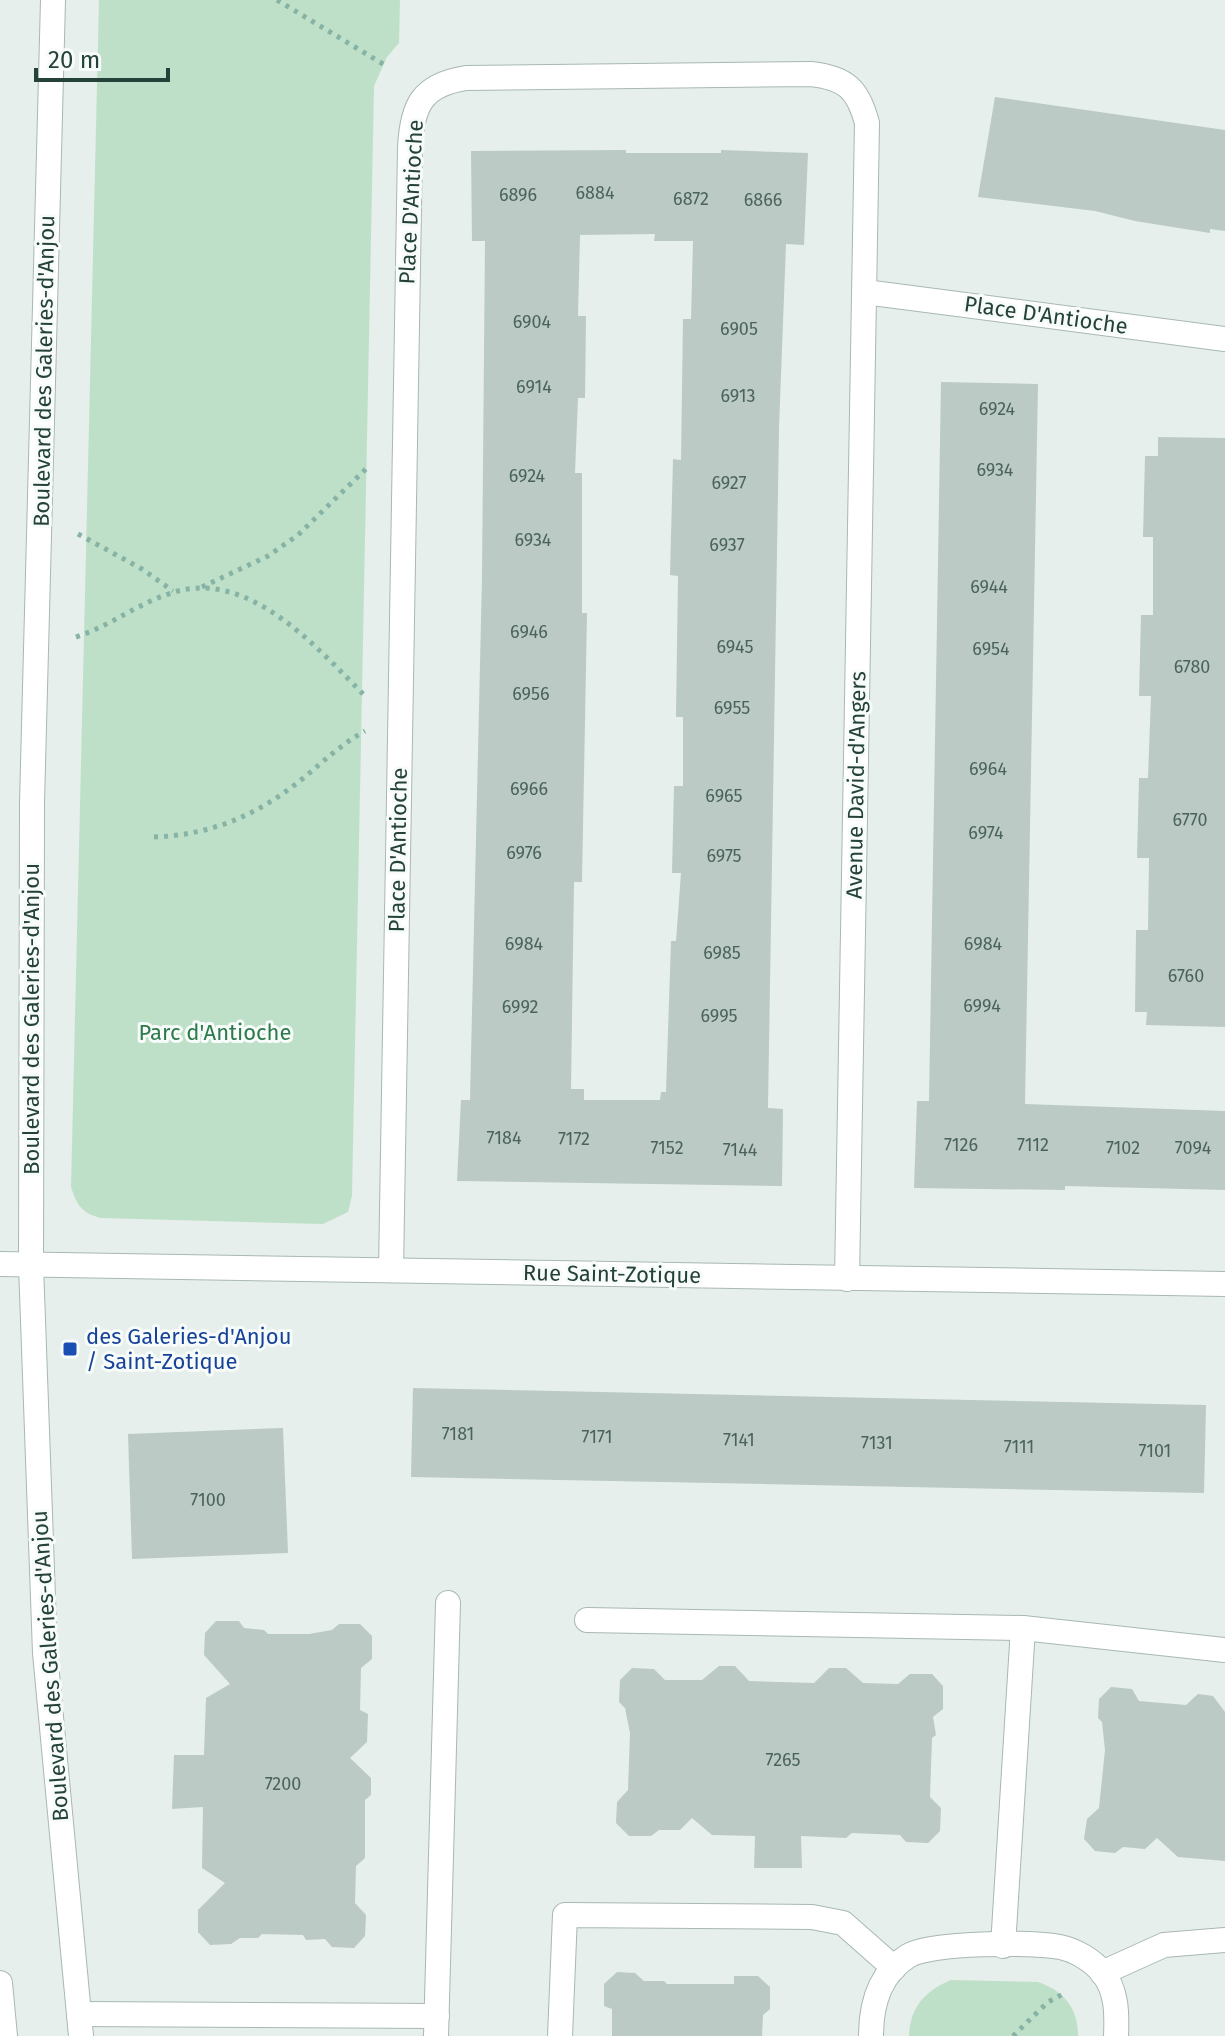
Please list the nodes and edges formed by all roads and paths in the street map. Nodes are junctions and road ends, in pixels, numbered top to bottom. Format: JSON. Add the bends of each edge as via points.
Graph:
{"nodes":[{"id":1,"x":53,"y":0,"type":"edge"},
{"id":2,"x":277,"y":0,"type":"edge"},
{"id":3,"x":388,"y":67,"type":"dead end"},
{"id":4,"x":865,"y":292,"type":"junction"},
{"id":5,"x":1225,"y":339,"type":"edge"},
{"id":6,"x":372,"y":464,"type":"dead end"},
{"id":7,"x":78,"y":534,"type":"dead end"},
{"id":8,"x":201,"y":588,"type":"junction"},
{"id":9,"x":174,"y":592,"type":"junction"},
{"id":10,"x":76,"y":637,"type":"dead end"},
{"id":11,"x":367,"y":697,"type":"dead end"},
{"id":12,"x":366,"y":730,"type":"dead end"},
{"id":13,"x":154,"y":837,"type":"dead end"},
{"id":14,"x":0,"y":1264,"type":"edge"},
{"id":15,"x":31,"y":1265,"type":"junction"},
{"id":16,"x":391,"y":1270,"type":"junction"},
{"id":17,"x":847,"y":1279,"type":"junction"},
{"id":18,"x":1225,"y":1284,"type":"edge"},
{"id":19,"x":448,"y":1603,"type":"dead end"},
{"id":20,"x":587,"y":1620,"type":"dead end"},
{"id":21,"x":1023,"y":1628,"type":"junction"},
{"id":22,"x":1225,"y":1650,"type":"edge"},
{"id":23,"x":1225,"y":1940,"type":"edge"},
{"id":24,"x":1003,"y":1946,"type":"junction"},
{"id":25,"x":894,"y":1968,"type":"junction"},
{"id":26,"x":1102,"y":1973,"type":"junction"},
{"id":27,"x":0,"y":1983,"type":"edge"},
{"id":28,"x":1063,"y":1994,"type":"dead end"},
{"id":29,"x":80,"y":2025,"type":"edge"},
{"id":30,"x":436,"y":2026,"type":"edge"},
{"id":31,"x":5,"y":2036,"type":"edge"},
{"id":32,"x":560,"y":2036,"type":"edge"},
{"id":33,"x":871,"y":2036,"type":"edge"},
{"id":34,"x":1013,"y":2036,"type":"edge"},
{"id":35,"x":1116,"y":2036,"type":"edge"}],
"edges":[{"from":1,"to":15,"type":"street","name":"Boulevard des Galeries-d'Anjou","via":[[32,803]]},
{"from":2,"to":3,"type":"path"},
{"from":4,"to":5,"type":"street","name":"Place D'Antioche"},
{"from":4,"to":16,"type":"street","name":"Place D'Antioche","via":[[867,123],[850,84],[832,76],[466,78],[433,88],[415,111],[409,164]]},
{"from":4,"to":17,"type":"street","name":"Avenue David-d'Angers"},
{"from":6,"to":8,"type":"path","via":[[298,535],[268,556]]},
{"from":7,"to":9,"type":"path"},
{"from":8,"to":9,"type":"path"},
{"from":8,"to":11,"type":"path","via":[[240,597],[274,614],[302,633]]},
{"from":9,"to":10,"type":"path"},
{"from":12,"to":13,"type":"path","via":[[249,814],[218,829]]},
{"from":14,"to":15,"type":"street","name":"Rue Saint-Zotique"},
{"from":15,"to":16,"type":"street","name":"Rue Saint-Zotique"},
{"from":15,"to":29,"type":"street","name":"Boulevard des Galeries-d'Anjou","via":[[45,1653]]},
{"from":16,"to":17,"type":"street","name":"Rue Saint-Zotique"},
{"from":17,"to":18,"type":"street","name":"Rue Saint-Zotique"},
{"from":19,"to":30,"type":"street"},
{"from":20,"to":21,"type":"street"},
{"from":21,"to":22,"type":"street"},
{"from":21,"to":24,"type":"street"},
{"from":23,"to":26,"type":"street","via":[[1164,1945]]},
{"from":24,"to":25,"type":"street","via":[[927,1948]]},
{"from":24,"to":26,"type":"street","via":[[1059,1947]]},
{"from":25,"to":32,"type":"street","via":[[843,1923],[812,1917],[565,1915]]},
{"from":25,"to":33,"type":"street","via":[[873,2001]]},
{"from":26,"to":35,"type":"street","via":[[1113,1990]]},
{"from":27,"to":31,"type":"street"},
{"from":28,"to":34,"type":"path"},
{"from":29,"to":30,"type":"street"}]}
